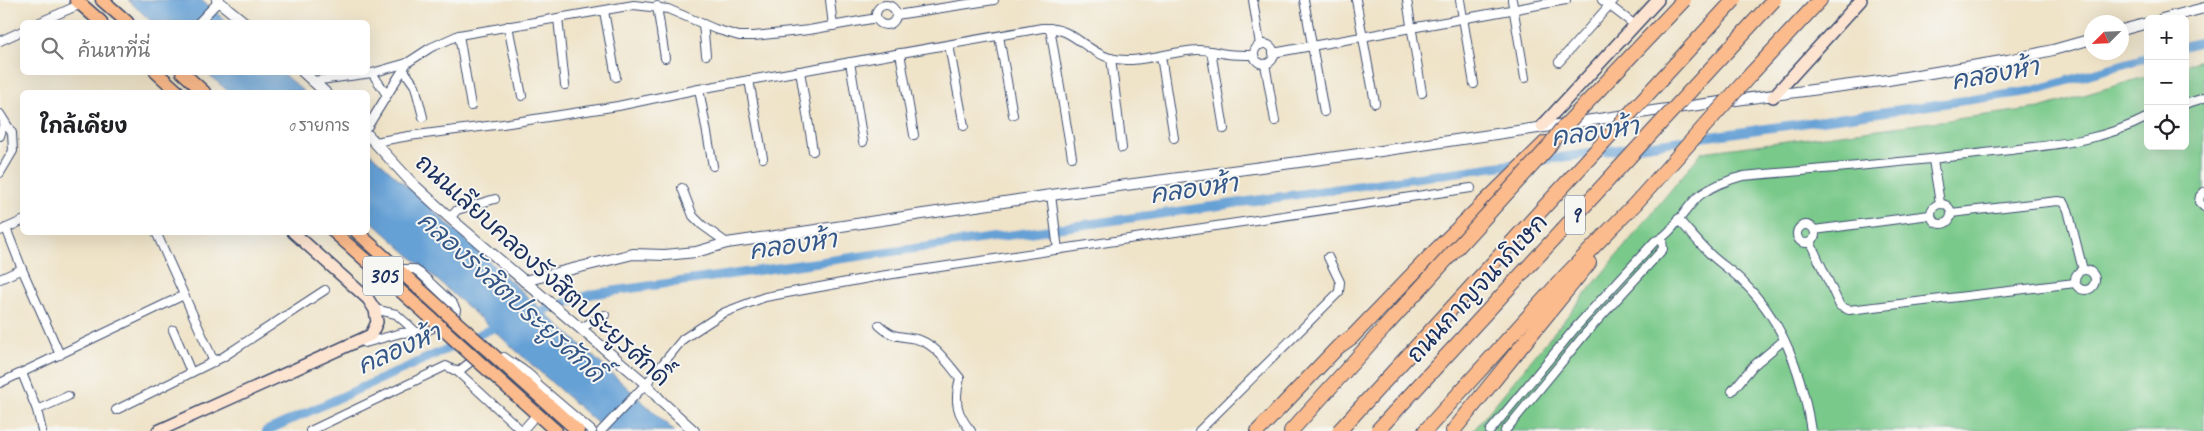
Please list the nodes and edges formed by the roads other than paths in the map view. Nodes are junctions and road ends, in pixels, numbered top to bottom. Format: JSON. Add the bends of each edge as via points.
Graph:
{"nodes":[{"id":1,"x":102,"y":0,"type":"edge"},
{"id":2,"x":830,"y":0,"type":"edge"},
{"id":3,"x":932,"y":0,"type":"edge"},
{"id":4,"x":994,"y":0,"type":"edge"},
{"id":5,"x":1253,"y":0,"type":"edge"},
{"id":6,"x":1304,"y":0,"type":"edge"},
{"id":7,"x":1356,"y":0,"type":"edge"},
{"id":8,"x":1407,"y":0,"type":"edge"},
{"id":9,"x":1460,"y":0,"type":"edge"},
{"id":10,"x":1512,"y":0,"type":"edge"},
{"id":11,"x":1564,"y":0,"type":"edge"},
{"id":12,"x":1602,"y":0,"type":"edge"},
{"id":13,"x":1658,"y":0,"type":"edge"},
{"id":14,"x":1684,"y":0,"type":"edge"},
{"id":15,"x":1734,"y":0,"type":"edge"},
{"id":16,"x":1774,"y":0,"type":"edge"},
{"id":17,"x":1820,"y":0,"type":"edge"},
{"id":18,"x":1861,"y":0,"type":"edge"},
{"id":19,"x":983,"y":1,"type":"edge"},
{"id":20,"x":78,"y":2,"type":"edge"},
{"id":21,"x":217,"y":2,"type":"edge"},
{"id":22,"x":1611,"y":2,"type":"edge"},
{"id":23,"x":882,"y":3,"type":"edge"},
{"id":24,"x":657,"y":6,"type":"junction"},
{"id":25,"x":2204,"y":8,"type":"edge"},
{"id":26,"x":1513,"y":9,"type":"junction"},
{"id":27,"x":934,"y":10,"type":"junction"},
{"id":28,"x":604,"y":11,"type":"junction"},
{"id":29,"x":2177,"y":15,"type":"edge"},
{"id":30,"x":896,"y":16,"type":"junction"},
{"id":31,"x":558,"y":18,"type":"junction"},
{"id":32,"x":877,"y":18,"type":"junction"},
{"id":33,"x":1464,"y":18,"type":"junction"},
{"id":34,"x":44,"y":20,"type":"edge"},
{"id":35,"x":99,"y":20,"type":"edge"},
{"id":36,"x":125,"y":20,"type":"edge"},
{"id":37,"x":201,"y":20,"type":"edge"},
{"id":38,"x":241,"y":20,"type":"edge"},
{"id":39,"x":703,"y":24,"type":"junction"},
{"id":40,"x":2144,"y":24,"type":"edge"},
{"id":41,"x":1635,"y":25,"type":"junction"},
{"id":42,"x":508,"y":26,"type":"junction"},
{"id":43,"x":833,"y":26,"type":"junction"},
{"id":44,"x":1050,"y":28,"type":"junction"},
{"id":45,"x":1412,"y":28,"type":"junction"},
{"id":46,"x":2129,"y":28,"type":"edge"},
{"id":47,"x":20,"y":31,"type":"edge"},
{"id":48,"x":459,"y":35,"type":"junction"},
{"id":49,"x":998,"y":36,"type":"junction"},
{"id":50,"x":1362,"y":37,"type":"junction"},
{"id":51,"x":0,"y":41,"type":"edge"},
{"id":52,"x":2084,"y":41,"type":"edge"},
{"id":53,"x":949,"y":45,"type":"junction"},
{"id":54,"x":1260,"y":45,"type":"junction"},
{"id":55,"x":1313,"y":46,"type":"junction"},
{"id":56,"x":1212,"y":51,"type":"junction"},
{"id":57,"x":900,"y":53,"type":"junction"},
{"id":58,"x":1273,"y":53,"type":"junction"},
{"id":59,"x":706,"y":55,"type":"dead end"},
{"id":60,"x":1254,"y":55,"type":"junction"},
{"id":61,"x":1161,"y":56,"type":"junction"},
{"id":62,"x":665,"y":58,"type":"dead end"},
{"id":63,"x":1111,"y":58,"type":"junction"},
{"id":64,"x":850,"y":62,"type":"junction"},
{"id":65,"x":1559,"y":62,"type":"dead end"},
{"id":66,"x":1265,"y":64,"type":"junction"},
{"id":67,"x":405,"y":66,"type":"junction"},
{"id":68,"x":800,"y":71,"type":"junction"},
{"id":69,"x":372,"y":73,"type":"joint"},
{"id":70,"x":159,"y":75,"type":"edge"},
{"id":71,"x":185,"y":75,"type":"edge"},
{"id":72,"x":306,"y":75,"type":"edge"},
{"id":73,"x":357,"y":75,"type":"edge"},
{"id":74,"x":616,"y":77,"type":"dead end"},
{"id":75,"x":1525,"y":78,"type":"dead end"},
{"id":76,"x":749,"y":80,"type":"junction"},
{"id":77,"x":313,"y":81,"type":"junction"},
{"id":78,"x":565,"y":84,"type":"dead end"},
{"id":79,"x":1474,"y":84,"type":"dead end"},
{"id":80,"x":699,"y":89,"type":"junction"},
{"id":81,"x":176,"y":90,"type":"edge"},
{"id":82,"x":202,"y":90,"type":"edge"},
{"id":83,"x":322,"y":90,"type":"edge"},
{"id":84,"x":1422,"y":93,"type":"dead end"},
{"id":85,"x":387,"y":95,"type":"junction"},
{"id":86,"x":522,"y":96,"type":"dead end"},
{"id":87,"x":1773,"y":96,"type":"junction"},
{"id":88,"x":2204,"y":98,"type":"edge"},
{"id":89,"x":1375,"y":103,"type":"dead end"},
{"id":90,"x":2189,"y":103,"type":"edge"},
{"id":91,"x":472,"y":106,"type":"dead end"},
{"id":92,"x":1324,"y":112,"type":"dead end"},
{"id":93,"x":1013,"y":115,"type":"dead end"},
{"id":94,"x":423,"y":117,"type":"dead end"},
{"id":95,"x":2144,"y":119,"type":"edge"},
{"id":96,"x":2,"y":120,"type":"edge"},
{"id":97,"x":1275,"y":121,"type":"dead end"},
{"id":98,"x":370,"y":123,"type":"edge"},
{"id":99,"x":964,"y":126,"type":"dead end"},
{"id":100,"x":1542,"y":126,"type":"junction"},
{"id":101,"x":1224,"y":129,"type":"dead end"},
{"id":102,"x":1559,"y":132,"type":"junction"},
{"id":103,"x":914,"y":135,"type":"dead end"},
{"id":104,"x":0,"y":136,"type":"edge"},
{"id":105,"x":1174,"y":138,"type":"dead end"},
{"id":106,"x":371,"y":139,"type":"edge"},
{"id":107,"x":863,"y":142,"type":"dead end"},
{"id":108,"x":1122,"y":148,"type":"dead end"},
{"id":109,"x":813,"y":151,"type":"dead end"},
{"id":110,"x":1072,"y":157,"type":"dead end"},
{"id":111,"x":763,"y":158,"type":"dead end"},
{"id":112,"x":1933,"y":160,"type":"junction"},
{"id":113,"x":713,"y":166,"type":"dead end"},
{"id":114,"x":0,"y":173,"type":"edge"},
{"id":115,"x":682,"y":188,"type":"dead end"},
{"id":116,"x":1470,"y":188,"type":"dead end"},
{"id":117,"x":2204,"y":192,"type":"edge"},
{"id":118,"x":1051,"y":197,"type":"junction"},
{"id":119,"x":495,"y":200,"type":"dead end"},
{"id":120,"x":1940,"y":203,"type":"junction"},
{"id":121,"x":2204,"y":207,"type":"edge"},
{"id":122,"x":1951,"y":213,"type":"junction"},
{"id":123,"x":1930,"y":215,"type":"junction"},
{"id":124,"x":450,"y":218,"type":"junction"},
{"id":125,"x":1678,"y":219,"type":"junction"},
{"id":126,"x":20,"y":222,"type":"edge"},
{"id":127,"x":3,"y":230,"type":"edge"},
{"id":128,"x":1814,"y":230,"type":"junction"},
{"id":129,"x":157,"y":235,"type":"edge"},
{"id":130,"x":296,"y":235,"type":"edge"},
{"id":131,"x":337,"y":235,"type":"edge"},
{"id":132,"x":360,"y":235,"type":"edge"},
{"id":133,"x":1662,"y":240,"type":"junction"},
{"id":134,"x":1810,"y":242,"type":"junction"},
{"id":135,"x":727,"y":243,"type":"junction"},
{"id":136,"x":1057,"y":247,"type":"junction"},
{"id":137,"x":1328,"y":257,"type":"dead end"},
{"id":138,"x":396,"y":268,"type":"junction"},
{"id":139,"x":22,"y":269,"type":"junction"},
{"id":140,"x":2083,"y":270,"type":"junction"},
{"id":141,"x":0,"y":280,"type":"edge"},
{"id":142,"x":524,"y":281,"type":"junction"},
{"id":143,"x":2075,"y":283,"type":"junction"},
{"id":144,"x":325,"y":290,"type":"dead end"},
{"id":145,"x":184,"y":295,"type":"junction"},
{"id":146,"x":374,"y":309,"type":"junction"},
{"id":147,"x":1543,"y":310,"type":"junction"},
{"id":148,"x":605,"y":315,"type":"dead end"},
{"id":149,"x":880,"y":325,"type":"dead end"},
{"id":150,"x":581,"y":328,"type":"junction"},
{"id":151,"x":173,"y":330,"type":"dead end"},
{"id":152,"x":416,"y":332,"type":"junction"},
{"id":153,"x":1352,"y":337,"type":"junction"},
{"id":154,"x":1784,"y":340,"type":"junction"},
{"id":155,"x":351,"y":344,"type":"junction"},
{"id":156,"x":60,"y":355,"type":"junction"},
{"id":157,"x":214,"y":362,"type":"junction"},
{"id":158,"x":192,"y":372,"type":"junction"},
{"id":159,"x":458,"y":372,"type":"junction"},
{"id":160,"x":22,"y":373,"type":"junction"},
{"id":161,"x":0,"y":383,"type":"edge"},
{"id":162,"x":643,"y":387,"type":"junction"},
{"id":163,"x":1732,"y":391,"type":"dead end"},
{"id":164,"x":68,"y":396,"type":"dead end"},
{"id":165,"x":37,"y":410,"type":"junction"},
{"id":166,"x":116,"y":410,"type":"dead end"},
{"id":167,"x":537,"y":414,"type":"junction"},
{"id":168,"x":42,"y":431,"type":"edge"},
{"id":169,"x":158,"y":431,"type":"edge"},
{"id":170,"x":310,"y":431,"type":"edge"},
{"id":171,"x":522,"y":431,"type":"edge"},
{"id":172,"x":556,"y":431,"type":"edge"},
{"id":173,"x":578,"y":431,"type":"edge"},
{"id":174,"x":592,"y":431,"type":"edge"},
{"id":175,"x":601,"y":431,"type":"edge"},
{"id":176,"x":694,"y":431,"type":"edge"},
{"id":177,"x":971,"y":431,"type":"edge"},
{"id":178,"x":1199,"y":431,"type":"edge"},
{"id":179,"x":1258,"y":431,"type":"edge"},
{"id":180,"x":1270,"y":431,"type":"edge"},
{"id":181,"x":1291,"y":431,"type":"edge"},
{"id":182,"x":1339,"y":431,"type":"edge"},
{"id":183,"x":1377,"y":431,"type":"edge"},
{"id":184,"x":1425,"y":431,"type":"edge"},
{"id":185,"x":1453,"y":431,"type":"edge"},
{"id":186,"x":1490,"y":431,"type":"edge"},
{"id":187,"x":1505,"y":431,"type":"edge"},
{"id":188,"x":1811,"y":431,"type":"edge"}],
"edges":[{"from":1,"to":36,"type":"main road"},
{"from":2,"to":43,"type":"street"},
{"from":3,"to":27,"type":"street"},
{"from":4,"to":19,"type":"street"},
{"from":5,"to":54,"type":"street"},
{"from":6,"to":55,"type":"street"},
{"from":7,"to":50,"type":"street"},
{"from":8,"to":45,"type":"street"},
{"from":9,"to":33,"type":"street"},
{"from":10,"to":26,"type":"street"},
{"from":11,"to":26,"type":"street"},
{"from":12,"to":22,"type":"street"},
{"from":13,"to":41,"type":"main road"},
{"from":14,"to":102,"type":"highway","bridge":true},
{"from":15,"to":182,"type":"highway","name":"ถนนกาญจนาภิเษก","number":"9","bridge":true},
{"from":16,"to":183,"type":"highway","name":"ถนนกาญจนาภิเษก","number":"9","bridge":true},
{"from":17,"to":147,"type":"highway","bridge":true,"via":[[1732,94],[1635,204],[1621,226]]},
{"from":18,"to":87,"type":"main road"},
{"from":19,"to":27,"type":"street"},
{"from":20,"to":34,"type":"street"},
{"from":20,"to":35,"type":"main road"},
{"from":21,"to":37,"type":"street"},
{"from":21,"to":38,"type":"street"},
{"from":22,"to":41,"type":"street"},
{"from":22,"to":65,"type":"street"},
{"from":23,"to":30,"type":"street","via":[[892,6]]},
{"from":23,"to":32,"type":"street","via":[[876,12]]},
{"from":24,"to":28,"type":"street","via":[[634,5]]},
{"from":24,"to":39,"type":"street"},
{"from":24,"to":62,"type":"street"},
{"from":25,"to":29,"type":"street"},
{"from":26,"to":33,"type":"street"},
{"from":26,"to":75,"type":"street"},
{"from":27,"to":30,"type":"street"},
{"from":28,"to":31,"type":"street"},
{"from":28,"to":74,"type":"street"},
{"from":30,"to":32,"type":"street","via":[[892,23],[886,25]]},
{"from":31,"to":42,"type":"street"},
{"from":31,"to":78,"type":"street"},
{"from":32,"to":43,"type":"street"},
{"from":33,"to":45,"type":"street"},
{"from":33,"to":79,"type":"street"},
{"from":39,"to":43,"type":"street","via":[[726,33],[754,36]]},
{"from":39,"to":59,"type":"street"},
{"from":40,"to":46,"type":"street"},
{"from":41,"to":100,"type":"main road"},
{"from":42,"to":48,"type":"street"},
{"from":42,"to":86,"type":"street"},
{"from":44,"to":49,"type":"street"},
{"from":44,"to":63,"type":"street","via":[[1068,32],[1101,55]]},
{"from":44,"to":110,"type":"street"},
{"from":45,"to":50,"type":"street"},
{"from":45,"to":84,"type":"street"},
{"from":47,"to":51,"type":"street"},
{"from":48,"to":67,"type":"street","via":[[430,48]]},
{"from":48,"to":91,"type":"street"},
{"from":49,"to":53,"type":"street"},
{"from":49,"to":93,"type":"street"},
{"from":50,"to":55,"type":"street"},
{"from":50,"to":89,"type":"street"},
{"from":52,"to":87,"type":"street","via":[[2008,60]]},
{"from":53,"to":57,"type":"street"},
{"from":53,"to":99,"type":"street"},
{"from":54,"to":58,"type":"street","via":[[1269,46]]},
{"from":54,"to":60,"type":"street"},
{"from":55,"to":58,"type":"street"},
{"from":55,"to":92,"type":"street"},
{"from":56,"to":60,"type":"street"},
{"from":56,"to":61,"type":"street","via":[[1195,50]]},
{"from":56,"to":101,"type":"street"},
{"from":57,"to":64,"type":"street"},
{"from":57,"to":103,"type":"street"},
{"from":58,"to":66,"type":"street","via":[[1272,60]]},
{"from":60,"to":66,"type":"street","via":[[1258,62]]},
{"from":61,"to":63,"type":"street"},
{"from":61,"to":105,"type":"street"},
{"from":63,"to":108,"type":"street"},
{"from":64,"to":68,"type":"street"},
{"from":64,"to":107,"type":"street"},
{"from":66,"to":97,"type":"street"},
{"from":67,"to":69,"type":"street"},
{"from":67,"to":85,"type":"street"},
{"from":67,"to":94,"type":"street","via":[[415,86]]},
{"from":68,"to":76,"type":"street"},
{"from":68,"to":109,"type":"street"},
{"from":69,"to":85,"type":"street"},
{"from":70,"to":81,"type":"main road"},
{"from":71,"to":82,"type":"main road"},
{"from":72,"to":77,"type":"street"},
{"from":73,"to":77,"type":"street"},
{"from":76,"to":80,"type":"street"},
{"from":76,"to":111,"type":"street"},
{"from":77,"to":83,"type":"street"},
{"from":80,"to":106,"type":"street","via":[[503,124]]},
{"from":80,"to":113,"type":"street"},
{"from":85,"to":98,"type":"street"},
{"from":87,"to":100,"type":"street"},
{"from":88,"to":90,"type":"street"},
{"from":95,"to":112,"type":"street","via":[[2089,140]]},
{"from":96,"to":104,"type":"street"},
{"from":96,"to":114,"type":"street","via":[[12,133],[13,151]]},
{"from":100,"to":118,"type":"street"},
{"from":102,"to":153,"type":"highway","bridge":true,"via":[[1434,252]]},
{"from":102,"to":181,"type":"highway","bridge":true},
{"from":106,"to":124,"type":"street","name":"ถนนเลียบคลองรังสิตประยูรศักดิ์"},
{"from":112,"to":120,"type":"street"},
{"from":112,"to":125,"type":"street","via":[[1743,176],[1700,195]]},
{"from":115,"to":135,"type":"street","via":[[693,216]]},
{"from":116,"to":136,"type":"street"},
{"from":117,"to":121,"type":"street","via":[[2199,202]]},
{"from":118,"to":135,"type":"street"},
{"from":118,"to":136,"type":"street"},
{"from":119,"to":124,"type":"street","via":[[458,210]]},
{"from":120,"to":122,"type":"street"},
{"from":120,"to":123,"type":"street","via":[[1932,207]]},
{"from":122,"to":123,"type":"street","via":[[1949,221],[1942,225],[1934,222]]},
{"from":122,"to":140,"type":"street","via":[[2064,202]]},
{"from":123,"to":128,"type":"street"},
{"from":124,"to":142,"type":"street","name":"ถนนเลียบคลองรังสิตประยูรศักดิ์"},
{"from":125,"to":133,"type":"street"},
{"from":125,"to":154,"type":"street","via":[[1710,254],[1745,283]]},
{"from":126,"to":127,"type":"street"},
{"from":127,"to":139,"type":"street"},
{"from":128,"to":134,"type":"street"},
{"from":128,"to":134,"type":"street","via":[[1802,226],[1797,232],[1803,243]]},
{"from":129,"to":145,"type":"street"},
{"from":130,"to":146,"type":"main road","via":[[368,299]]},
{"from":131,"to":167,"type":"main road","number":"305","bridge":true},
{"from":132,"to":138,"type":"main road","number":"305"},
{"from":133,"to":186,"type":"street","via":[[1655,242],[1576,327]]},
{"from":133,"to":187,"type":"street","via":[[1663,249],[1585,334]]},
{"from":134,"to":143,"type":"street","via":[[1840,306],[1849,310]]},
{"from":135,"to":142,"type":"street","via":[[696,252],[633,254]]},
{"from":136,"to":162,"type":"street","via":[[844,282],[743,304],[683,339]]},
{"from":137,"to":178,"type":"street","via":[[1340,282],[1339,292]]},
{"from":138,"to":152,"type":"street","via":[[420,273],[456,310],[455,314],[426,331]]},
{"from":138,"to":173,"type":"main road","number":"305","bridge":true},
{"from":139,"to":141,"type":"street"},
{"from":139,"to":156,"type":"street"},
{"from":140,"to":143,"type":"street","via":[[2076,274]]},
{"from":140,"to":143,"type":"street","via":[[2094,275],[2094,283],[2088,289],[2080,289]]},
{"from":142,"to":150,"type":"street","name":"ถนนเลียบคลองรังสิตประยูรศักดิ์"},
{"from":144,"to":157,"type":"street"},
{"from":145,"to":156,"type":"street"},
{"from":145,"to":157,"type":"street"},
{"from":146,"to":152,"type":"street","via":[[396,314]]},
{"from":146,"to":155,"type":"main road","via":[[377,322],[371,335]]},
{"from":147,"to":184,"type":"highway"},
{"from":147,"to":185,"type":"highway"},
{"from":148,"to":150,"type":"street"},
{"from":149,"to":177,"type":"street","via":[[892,335],[920,340],[942,355],[960,378],[956,402]]},
{"from":150,"to":162,"type":"street","name":"ถนนเลียบคลองรังสิตประยูรศักดิ์"},
{"from":151,"to":158,"type":"street"},
{"from":152,"to":155,"type":"street"},
{"from":153,"to":179,"type":"highway"},
{"from":153,"to":180,"type":"highway"},
{"from":154,"to":163,"type":"street","via":[[1753,366]]},
{"from":154,"to":188,"type":"street","via":[[1801,379]]},
{"from":155,"to":169,"type":"main road"},
{"from":156,"to":160,"type":"street"},
{"from":157,"to":158,"type":"street"},
{"from":158,"to":166,"type":"street"},
{"from":159,"to":170,"type":"street","via":[[446,366],[438,368]]},
{"from":159,"to":171,"type":"street"},
{"from":159,"to":174,"type":"street","via":[[490,346],[523,372],[532,375],[538,385]]},
{"from":160,"to":161,"type":"street"},
{"from":160,"to":165,"type":"street"},
{"from":162,"to":175,"type":"street"},
{"from":162,"to":176,"type":"street","name":"ถนนเลียบคลองรังสิตประยูรศักดิ์"},
{"from":164,"to":165,"type":"street"},
{"from":165,"to":168,"type":"street"},
{"from":167,"to":171,"type":"street"},
{"from":167,"to":172,"type":"main road","number":"305"}]}
